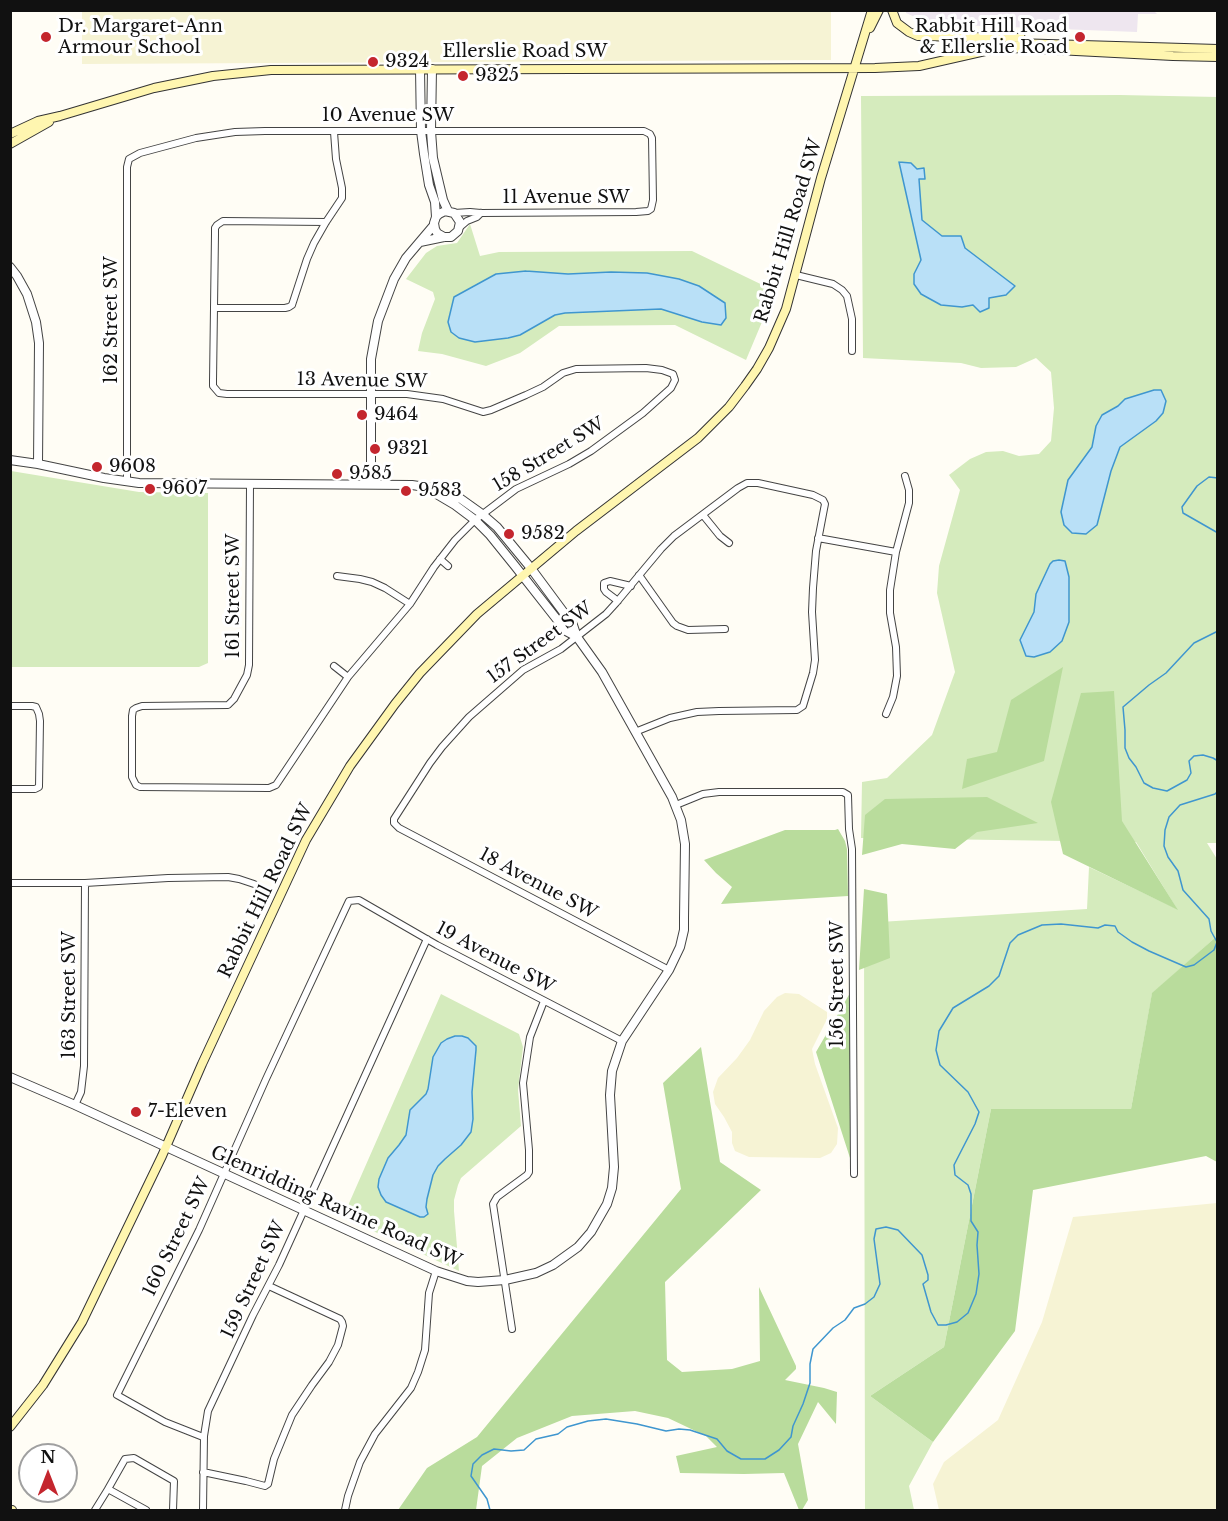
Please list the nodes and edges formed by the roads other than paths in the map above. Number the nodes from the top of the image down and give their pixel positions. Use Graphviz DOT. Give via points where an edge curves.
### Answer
graph roads {
  1 [pos="872,10"];
  2 [pos="879,10"];
  3 [pos="892,10"];
  4 [pos="861,44"];
  5 [pos="1076,44"];
  6 [pos="994,49"];
  7 [pos="1218,49"];
  8 [pos="1218,57"];
  9 [pos="855,67"];
  10 [pos="420,69"];
  11 [pos="432,69"];
  12 [pos="60,117"];
  13 [pos="421,131"];
  14 [pos="431,131"];
  15 [pos="334,132"];
  16 [pos="10,134"];
  17 [pos="10,144"];
  18 [pos="129,159"];
  19 [pos="651,208"];
  20 [pos="452,212"];
  21 [pos="481,213"];
  22 [pos="435,221"];
  23 [pos="326,222"];
  24 [pos="460,227"];
  25 [pos="444,237"];
  26 [pos="418,243"];
  27 [pos="10,267"];
  28 [pos="796,274"];
  29 [pos="214,308"];
  30 [pos="852,351"];
  31 [pos="675,380"];
  32 [pos="370,394"];
  33 [pos="10,460"];
  34 [pos="38,464"];
  35 [pos="905,476"];
  36 [pos="127,482"];
  37 [pos="250,484"];
  38 [pos="370,484"];
  39 [pos="412,485"];
  40 [pos="482,514"];
  41 [pos="703,515"];
  42 [pos="475,520"];
  43 [pos="818,538"];
  44 [pos="729,543"];
  45 [pos="896,552"];
  46 [pos="440,559"];
  47 [pos="448,566"];
  48 [pos="530,567"];
  49 [pos="522,574"];
  50 [pos="639,575"];
  51 [pos="337,576"];
  52 [pos="631,586"];
  53 [pos="618,601"];
  54 [pos="410,604"];
  55 [pos="725,629"];
  56 [pos="577,637"];
  57 [pos="334,666"];
  58 [pos="348,677"];
  59 [pos="10,706"];
  60 [pos="886,714"];
  61 [pos="635,732"];
  62 [pos="136,785"];
  63 [pos="10,789"];
  64 [pos="676,805"];
  65 [pos="394,823"];
  66 [pos="10,883"];
  67 [pos="85,883"];
  68 [pos="254,884"];
  69 [pos="354,899"];
  70 [pos="427,939"];
  71 [pos="669,970"];
  72 [pos="544,1001"];
  73 [pos="622,1041"];
  74 [pos="10,1077"];
  75 [pos="75,1105"];
  76 [pos="165,1146"];
  77 [pos="224,1174"];
  78 [pos="854,1174"];
  79 [pos="303,1210"];
  80 [pos="436,1271"];
  81 [pos="505,1280"];
  82 [pos="268,1286"];
  83 [pos="512,1329"];
  84 [pos="10,1427"];
  85 [pos="203,1437"];
  86 [pos="203,1472"];
  87 [pos="108,1489"];
  88 [pos="95,1510"];
  89 [pos="146,1510"];
  90 [pos="173,1510"];
  91 [pos="203,1510"];
  92 [pos="345,1510"];
  1 -- 4 [label="main road, Rabbit Hill Road SW"];
  2 -- 4 [label="main road, Rabbit Hill Road SW"];
  3 -- 5 [label="main road" via="897,23 918,36 1038,38"];
  4 -- 9 [label="main road, Rabbit Hill Road SW"];
  5 -- 6 [label="main road, Ellerslie Road SW" via="1016,43"];
  5 -- 7 [label="main road, Ellerslie Road SW"];
  6 -- 8 [label="main road, Ellerslie Road SW"];
  6 -- 9 [label="main road, Ellerslie Road SW" via="919,66"];
  9 -- 11 [label="main road, Ellerslie Road SW"];
  9 -- 28 [label="main road, Rabbit Hill Road SW"];
  10 -- 11 [label="main road, Ellerslie Road SW"];
  10 -- 12 [label="main road, Ellerslie Road SW" via="271,70 213,75 154,88"];
  10 -- 13 [label="street"];
  11 -- 14 [label="street"];
  12 -- 16 [label="main road, Ellerslie Road SW"];
  12 -- 17 [label="main road, Ellerslie Road SW"];
  13 -- 14 [label="street, 10 Avenue SW"];
  13 -- 15 [label="street, 10 Avenue SW"];
  13 -- 22 [label="street"];
  14 -- 19 [label="street, 10 Avenue SW" via="644,131 650,134 653,144"];
  14 -- 20 [label="street" via="443,200"];
  15 -- 18 [label="street, 10 Avenue SW" via="225,134 167,145"];
  15 -- 23 [label="street" via="342,198"];
  18 -- 36 [label="street, 162 Street SW"];
  19 -- 21 [label="street, 11 Avenue SW" via="644,212"];
  20 -- 21 [label="street, 11 Avenue SW"];
  20 -- 22 [label="street" via="442,212"];
  20 -- 24 [label="street"];
  21 -- 24 [label="street, 11 Avenue SW"];
  22 -- 25 [label="street" via="437,233"];
  22 -- 26 [label="street"];
  23 -- 29 [label="street" via="289,307"];
  23 -- 29 [label="street" via="224,221 217,225"];
  24 -- 25 [label="street" via="455,234"];
  25 -- 26 [label="street"];
  26 -- 32 [label="street" via="394,279 378,321"];
  27 -- 34 [label="street" via="32,304 39,343"];
  28 -- 30 [label="street" via="833,284 847,296"];
  28 -- 48 [label="main road, Rabbit Hill Road SW" via="769,348 729,407 698,438"];
  29 -- 32 [label="street, 13 Avenue SW" via="213,386 219,393"];
  31 -- 32 [label="street, 13 Avenue SW" via="673,374 646,368 576,369 487,411 430,397"];
  31 -- 40 [label="street, 158 Street SW" via="644,413 591,452 516,489"];
  32 -- 38 [label="street"];
  33 -- 34 [label="street"];
  34 -- 36 [label="street"];
  35 -- 45 [label="street" via="909,503"];
  36 -- 37 [label="street"];
  37 -- 38 [label="street"];
  37 -- 62 [label="street, 161 Street SW" via="249,665 243,684 231,703 224,706 148,706 133,710 132,777"];
  38 -- 39 [label="street"];
  39 -- 40 [label="street" via="451,494"];
  39 -- 42 [label="street" via="438,494"];
  40 -- 42 [label="street, 158 Street SW"];
  40 -- 48 [label="street"];
  41 -- 43 [label="street, 157 Street SW" via="738,488 758,483 823,500"];
  41 -- 44 [label="street"];
  41 -- 50 [label="street, 157 Street SW" via="674,536"];
  42 -- 46 [label="street, 158 Street SW"];
  42 -- 49 [label="street"];
  43 -- 45 [label="street"];
  43 -- 61 [label="street" via="812,612 815,660 803,706 797,710 696,712"];
  45 -- 60 [label="street" via="889,603 897,676"];
  46 -- 47 [label="street"];
  46 -- 54 [label="street, 158 Street SW"];
  48 -- 49 [label="main road, Rabbit Hill Road SW"];
  48 -- 56 [label="street" via="573,625"];
  49 -- 56 [label="street" via="566,632"];
  49 -- 76 [label="main road, Rabbit Hill Road SW" via="420,673 350,766 306,840"];
  50 -- 52 [label="street, 157 Street SW"];
  50 -- 55 [label="street" via="677,626 688,630"];
  51 -- 54 [label="street" via="372,582"];
  52 -- 53 [label="street, 157 Street SW"];
  52 -- 53 [label="street, 157 Street SW" via="604,583 606,592"];
  53 -- 56 [label="street, 157 Street SW"];
  54 -- 58 [label="street, 158 Street SW"];
  56 -- 61 [label="street, Glenridding Ravine Road SW" via="602,672"];
  56 -- 65 [label="street, 157 Street SW" via="523,670 469,717 419,778"];
  57 -- 58 [label="street"];
  58 -- 62 [label="street, 158 Street SW" via="276,785"];
  59 -- 63 [label="street" via="36,707 40,722 39,787"];
  61 -- 64 [label="street, Glenridding Ravine Road SW"];
  64 -- 71 [label="street, Glenridding Ravine Road SW" via="684,835 684,930"];
  64 -- 78 [label="street, 156 Street SW" via="719,792 848,795 852,849"];
  65 -- 71 [label="street, 18 Avenue SW"];
  66 -- 67 [label="street"];
  67 -- 68 [label="street" via="228,877"];
  67 -- 75 [label="street, 163 Street SW" via="84,1066"];
  69 -- 70 [label="street, 19 Avenue SW"];
  69 -- 77 [label="street, 160 Street SW" via="347,904"];
  70 -- 72 [label="street, 19 Avenue SW"];
  70 -- 79 [label="street, 159 Street SW"];
  71 -- 73 [label="street, Glenridding Ravine Road SW"];
  72 -- 73 [label="street, 19 Avenue SW"];
  72 -- 81 [label="street" via="530,1037 523,1083 529,1172 493,1204"];
  73 -- 81 [label="street, Glenridding Ravine Road SW" via="610,1082 614,1167 607,1204 591,1232 567,1256 536,1273"];
  74 -- 75 [label="street, Glenridding Ravine Road SW"];
  75 -- 76 [label="street, Glenridding Ravine Road SW"];
  76 -- 77 [label="street, Glenridding Ravine Road SW"];
  76 -- 84 [label="main road, Rabbit Hill Road SW" via="82,1322 43,1385"];
  77 -- 79 [label="street, Glenridding Ravine Road SW"];
  77 -- 85 [label="street, 160 Street SW" via="117,1395 165,1422"];
  79 -- 80 [label="street, Glenridding Ravine Road SW"];
  79 -- 82 [label="street, 159 Street SW"];
  80 -- 81 [label="street, Glenridding Ravine Road SW" via="467,1281"];
  80 -- 92 [label="street" via="429,1293 418,1372 360,1462"];
  81 -- 83 [label="street"];
  82 -- 85 [label="street, 159 Street SW" via="208,1411"];
  82 -- 86 [label="street" via="335,1316 342,1322 338,1345 292,1415 268,1484"];
  85 -- 86 [label="street, 159 Street SW"];
  86 -- 91 [label="street, 159 Street SW"];
  87 -- 88 [label="street"];
  87 -- 89 [label="street"];
  87 -- 90 [label="street" via="125,1459 134,1458 174,1481"];
}
